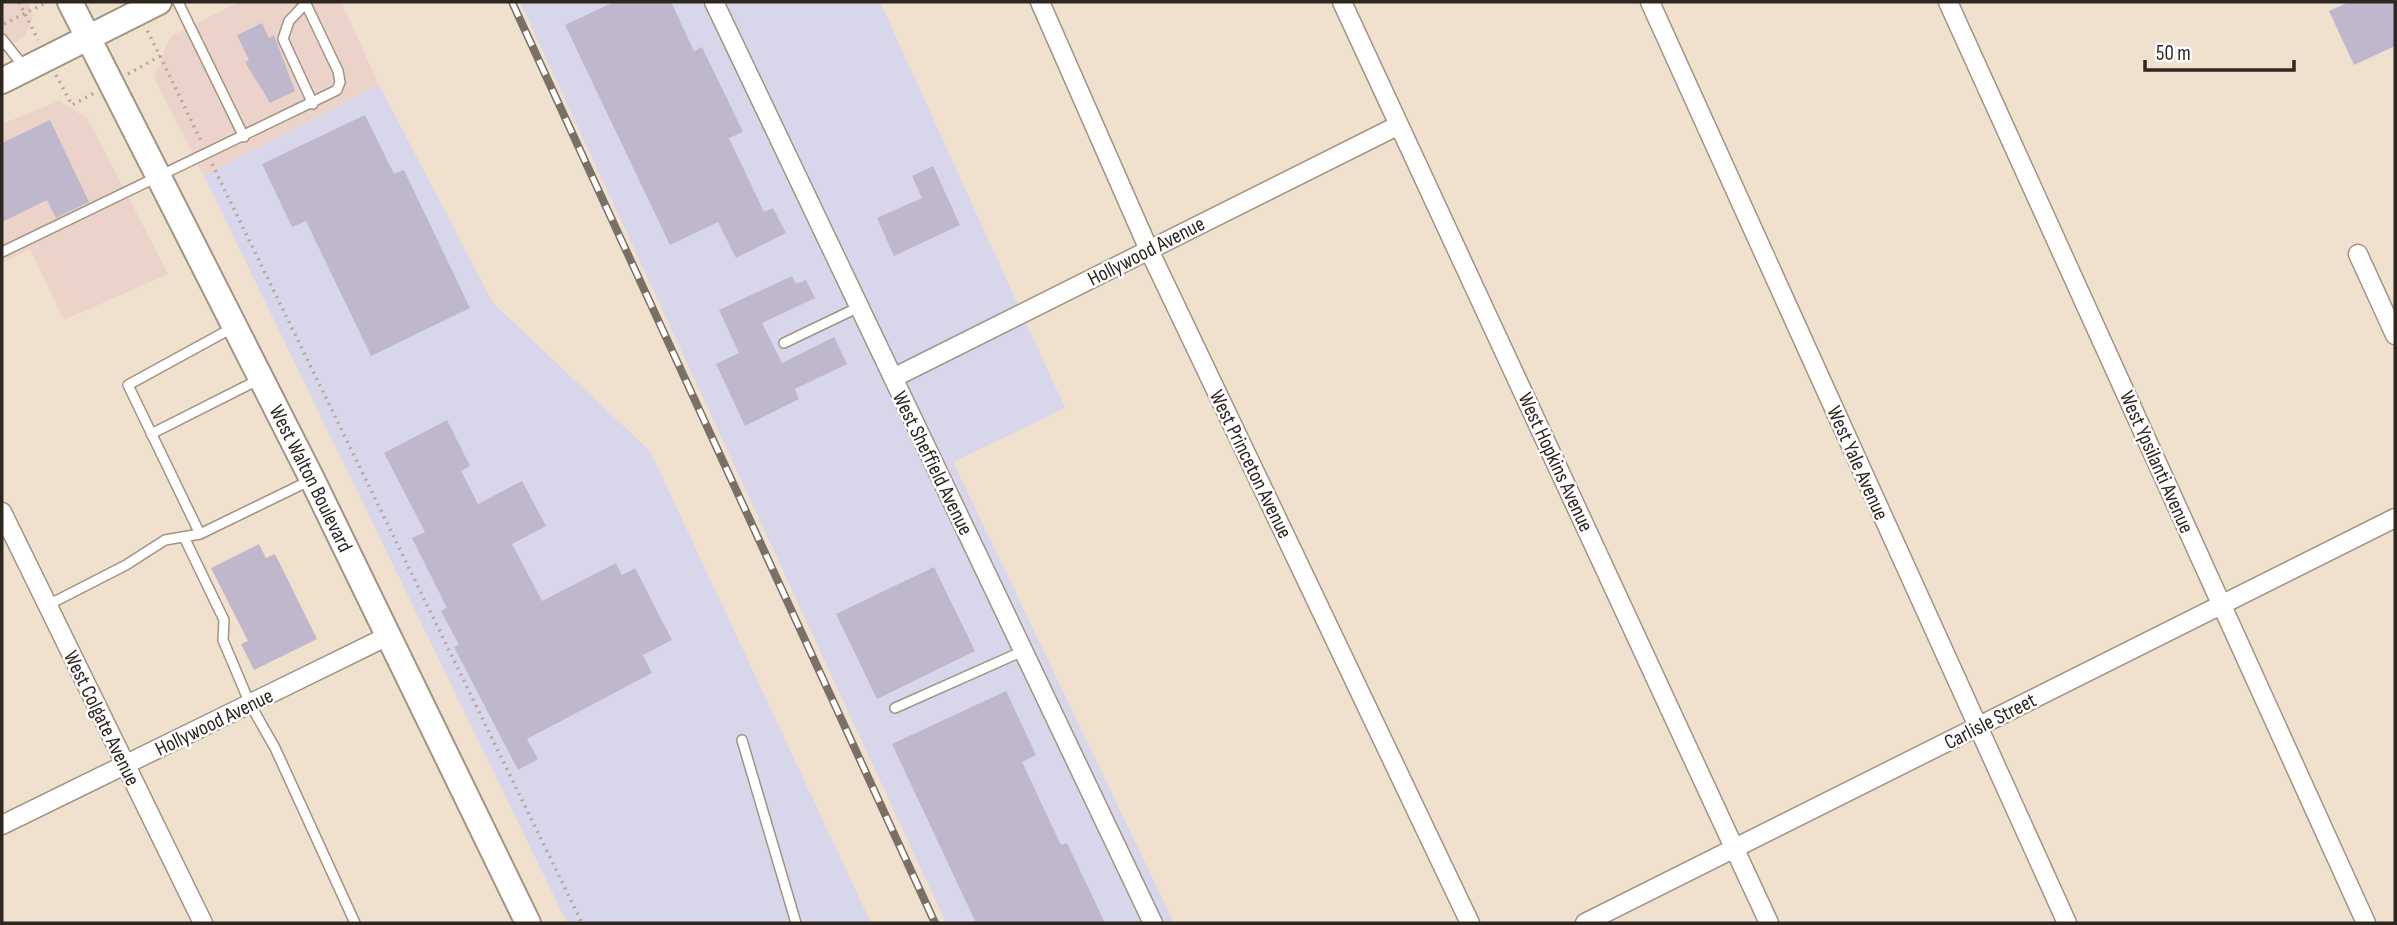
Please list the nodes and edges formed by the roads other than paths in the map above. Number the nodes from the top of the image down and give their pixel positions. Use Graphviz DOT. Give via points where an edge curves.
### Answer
graph roads {
  1 [pos="70,2"];
  2 [pos="159,2"];
  3 [pos="178,2"];
  4 [pos="305,2"];
  5 [pos="714,2"];
  6 [pos="1040,2"];
  7 [pos="1342,2"];
  8 [pos="1650,2"];
  9 [pos="1948,2"];
  10 [pos="89,37"];
  11 [pos="2,39"];
  12 [pos="26,69"];
  13 [pos="2,81"];
  14 [pos="313,104"];
  15 [pos="1399,125"];
  16 [pos="244,137"];
  17 [pos="161,177"];
  18 [pos="1149,250"];
  19 [pos="2,252"];
  20 [pos="2358,254"];
  21 [pos="859,307"];
  22 [pos="236,327"];
  23 [pos="2395,335"];
  24 [pos="784,343"];
  25 [pos="261,378"];
  26 [pos="893,378"];
  27 [pos="151,433"];
  28 [pos="312,480"];
  29 [pos="2,512"];
  30 [pos="2395,518"];
  31 [pos="200,534"];
  32 [pos="184,537"];
  33 [pos="48,605"];
  34 [pos="2222,605"];
  35 [pos="388,636"];
  36 [pos="1023,650"];
  37 [pos="250,704"];
  38 [pos="895,708"];
  39 [pos="1978,726"];
  40 [pos="742,740"];
  41 [pos="125,765"];
  42 [pos="2,825"];
  43 [pos="1735,848"];
  44 [pos="203,923"];
  45 [pos="355,923"];
  46 [pos="528,923"];
  47 [pos="796,923"];
  48 [pos="1153,923"];
  49 [pos="1470,923"];
  50 [pos="1585,923"];
  51 [pos="1769,923"];
  52 [pos="2067,923"];
  53 [pos="2367,923"];
  1 -- 10 [label="main road, West Walton Boulevard"];
  2 -- 10 [label="main road"];
  3 -- 16 [label="lane"];
  4 -- 14 [label="lane" via="289,21 283,39"];
  4 -- 14 [label="lane" via="340,82 337,90"];
  5 -- 21 [label="street, West Sheffield Avenue"];
  6 -- 18 [label="street, West Princeton Avenue"];
  7 -- 15 [label="street, West Hopkins Avenue"];
  8 -- 39 [label="street, West Yale Avenue"];
  9 -- 34 [label="street, West Ypsilanti Avenue"];
  10 -- 12 [label="main road"];
  10 -- 17 [label="main road, West Walton Boulevard"];
  11 -- 12 [label="lane"];
  12 -- 13 [label="main road"];
  14 -- 16 [label="lane"];
  15 -- 18 [label="street, Hollywood Avenue"];
  15 -- 43 [label="street, West Hopkins Avenue"];
  16 -- 17 [label="lane"];
  17 -- 19 [label="lane"];
  17 -- 22 [label="main road, West Walton Boulevard"];
  18 -- 26 [label="street, Hollywood Avenue"];
  18 -- 49 [label="street, West Princeton Avenue"];
  20 -- 23 [label="street"];
  21 -- 24 [label="lane"];
  21 -- 26 [label="street, West Sheffield Avenue"];
  22 -- 25 [label="main road, West Walton Boulevard"];
  22 -- 27 [label="lane" via="128,385"];
  25 -- 27 [label="lane"];
  25 -- 28 [label="main road, West Walton Boulevard"];
  26 -- 36 [label="street, West Sheffield Avenue"];
  27 -- 31 [label="lane"];
  28 -- 31 [label="lane"];
  28 -- 35 [label="main road, West Walton Boulevard"];
  29 -- 33 [label="street, West Colgate Avenue"];
  30 -- 34 [label="street, Carlisle Street"];
  31 -- 32 [label="lane"];
  32 -- 33 [label="lane" via="165,540"];
  32 -- 37 [label="lane" via="223,620 223,640"];
  33 -- 41 [label="street, West Colgate Avenue"];
  34 -- 39 [label="street, Carlisle Street"];
  34 -- 53 [label="street, West Ypsilanti Avenue"];
  35 -- 37 [label="street, Hollywood Avenue"];
  35 -- 46 [label="main road, West Walton Boulevard"];
  36 -- 38 [label="lane"];
  36 -- 48 [label="street, West Sheffield Avenue"];
  37 -- 41 [label="street, Hollywood Avenue"];
  37 -- 45 [label="lane" via="275,748"];
  39 -- 43 [label="street, Carlisle Street"];
  39 -- 52 [label="street, West Yale Avenue"];
  40 -- 47 [label="lane"];
  41 -- 42 [label="street, Hollywood Avenue"];
  41 -- 44 [label="street, West Colgate Avenue"];
  43 -- 50 [label="street, Carlisle Street"];
  43 -- 51 [label="street, West Hopkins Avenue"];
}
